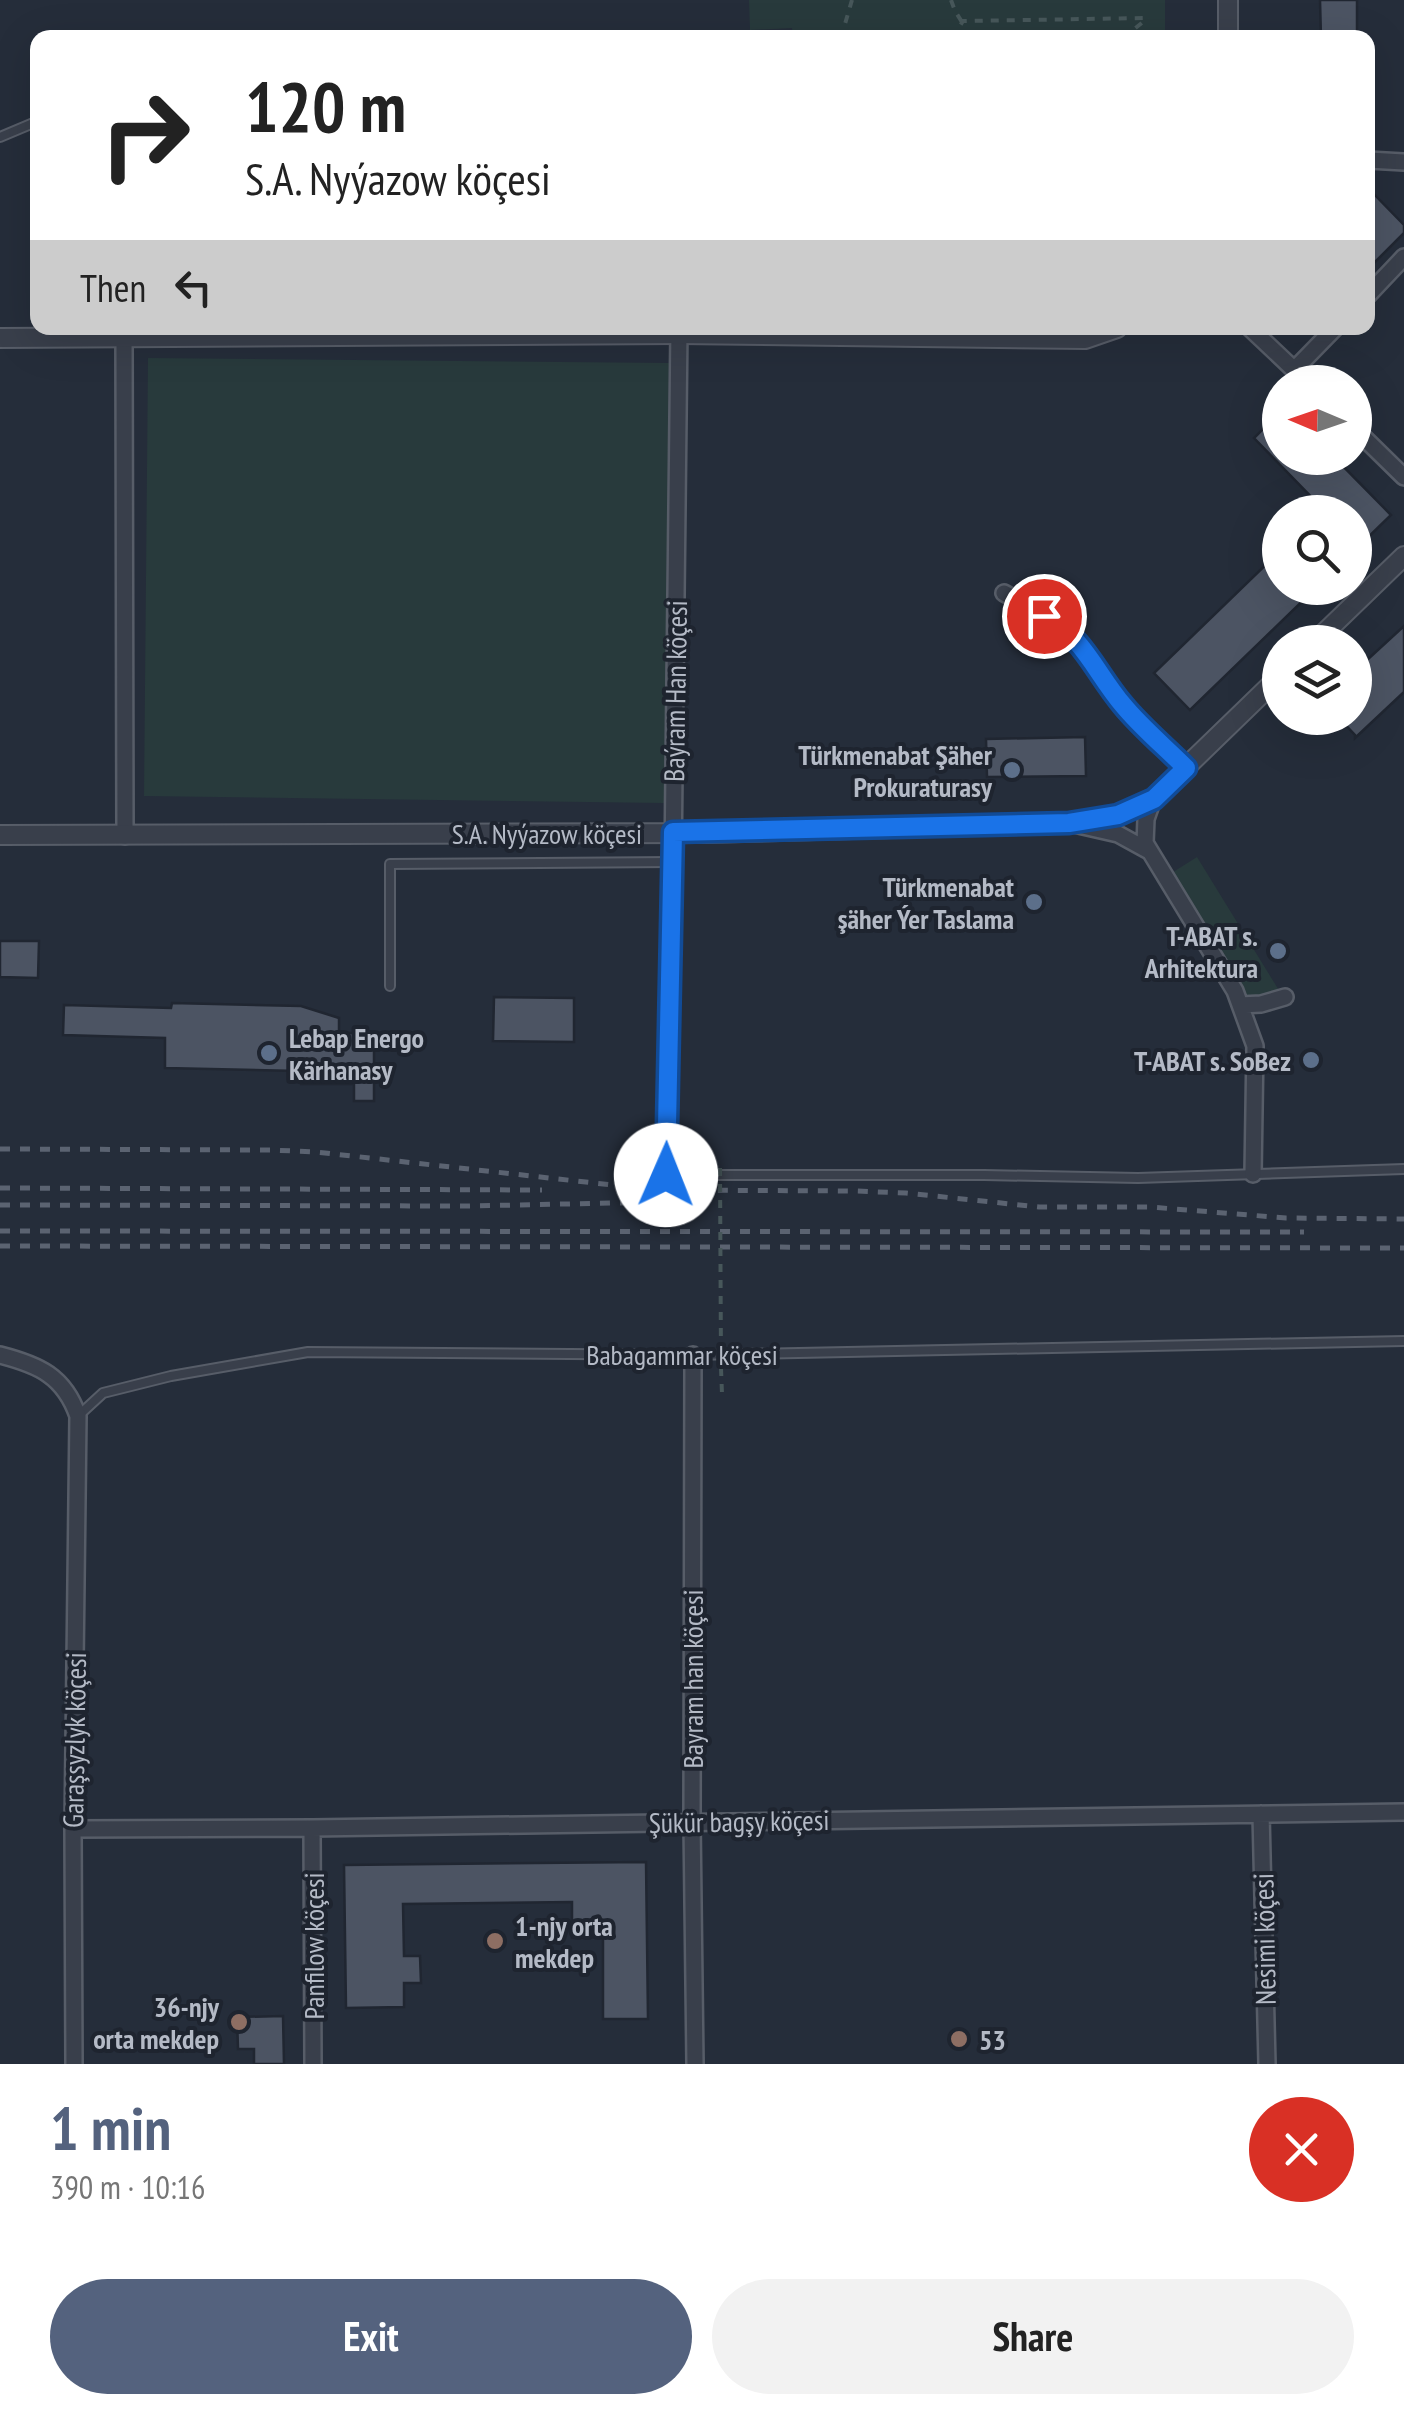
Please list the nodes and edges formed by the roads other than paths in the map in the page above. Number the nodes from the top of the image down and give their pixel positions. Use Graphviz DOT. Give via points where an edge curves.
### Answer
graph roads {
  1 [pos="1228,0"];
  2 [pos="1228,30"];
  3 [pos="30,124"];
  4 [pos="0,137"];
  5 [pos="1375,160"];
  6 [pos="1404,162"];
  7 [pos="1404,257"];
  8 [pos="1375,287"];
  9 [pos="235,335"];
  10 [pos="679,335"];
  11 [pos="911,335"];
  12 [pos="1095,335"];
  13 [pos="1257,335"];
  14 [pos="1328,335"];
  15 [pos="124,336"];
  16 [pos="0,338"];
  17 [pos="1289,365"];
  18 [pos="1299,365"];
  19 [pos="1372,445"];
  20 [pos="1404,476"];
  21 [pos="1404,556"];
  22 [pos="1004,593"];
  23 [pos="1333,625"];
  24 [pos="1262,694"];
  25 [pos="1186,768"];
  26 [pos="1154,799"];
  27 [pos="1069,823"];
  28 [pos="673,832"];
  29 [pos="0,835"];
  30 [pos="125,836"];
  31 [pos="1149,852"];
  32 [pos="672,862"];
  33 [pos="390,986"];
  34 [pos="1286,997"];
  35 [pos="1240,1005"];
  36 [pos="1404,1169"];
  37 [pos="1253,1174"];
  38 [pos="666,1175"];
  39 [pos="1404,1341"];
  40 [pos="0,1355"];
  41 [pos="693,1355"];
  42 [pos="78,1416"];
  43 [pos="1404,1812"];
  44 [pos="1261,1814"];
  45 [pos="692,1822"];
  46 [pos="312,1828"];
  47 [pos="73,1829"];
  48 [pos="74,2064"];
  49 [pos="314,2064"];
  50 [pos="695,2064"];
  51 [pos="1267,2064"];
  1 -- 2 [label="street"];
  3 -- 4 [label="lane"];
  5 -- 6 [label="street"];
  7 -- 8 [label="street"];
  9 -- 15 [label="street"];
  10 -- 28 [label="street, Baýram Han köçesi"];
  11 -- 12 [label="street"];
  13 -- 17 [label="street"];
  14 -- 18 [label="street"];
  15 -- 16 [label="street"];
  15 -- 30 [label="street"];
  19 -- 20 [label="street"];
  21 -- 23 [label="street"];
  22 -- 25 [label="street" via="1062,626 1124,707"];
  24 -- 25 [label="street, S.A. Nyýazow köçesi"];
  25 -- 26 [label="street, S.A. Nyýazow köçesi"];
  26 -- 27 [label="street, S.A. Nyýazow köçesi" via="1118,815"];
  26 -- 31 [label="street" via="1145,828"];
  27 -- 28 [label="street, S.A. Nyýazow köçesi"];
  27 -- 31 [label="street" via="1118,834"];
  28 -- 30 [label="street, S.A. Nyýazow köçesi"];
  28 -- 32 [label="street, Baýram Han köçesi"];
  29 -- 30 [label="street, S.A. Nyýazow köçesi"];
  31 -- 35 [label="street"];
  32 -- 33 [label="lane" via="390,864"];
  32 -- 38 [label="street, Baýram Han köçesi"];
  34 -- 35 [label="street"];
  35 -- 37 [label="street" via="1256,1046"];
  36 -- 37 [label="lane"];
  37 -- 38 [label="lane"];
  39 -- 41 [label="lane, Babagammar köçesi"];
  40 -- 42 [label="street" via="52,1376 71,1396"];
  41 -- 42 [label="lane, Babagammar köçesi" via="308,1352 103,1394"];
  41 -- 45 [label="street, Bayram han köçesi"];
  42 -- 47 [label="street, Garaşsyzlyk köçesi"];
  43 -- 44 [label="street, Şükür bagşy köçesi"];
  44 -- 45 [label="street, Şükür bagşy köçesi"];
  44 -- 51 [label="street, Nesimi köçesi"];
  45 -- 46 [label="street, Şükür bagşy köçesi"];
  45 -- 50 [label="street, Bayram han köçesi"];
  46 -- 47 [label="street, Şükür bagşy köçesi"];
  46 -- 49 [label="street, Panfilow köçesi"];
  47 -- 48 [label="street, Garaşsyzlyk köçesi"];
}
